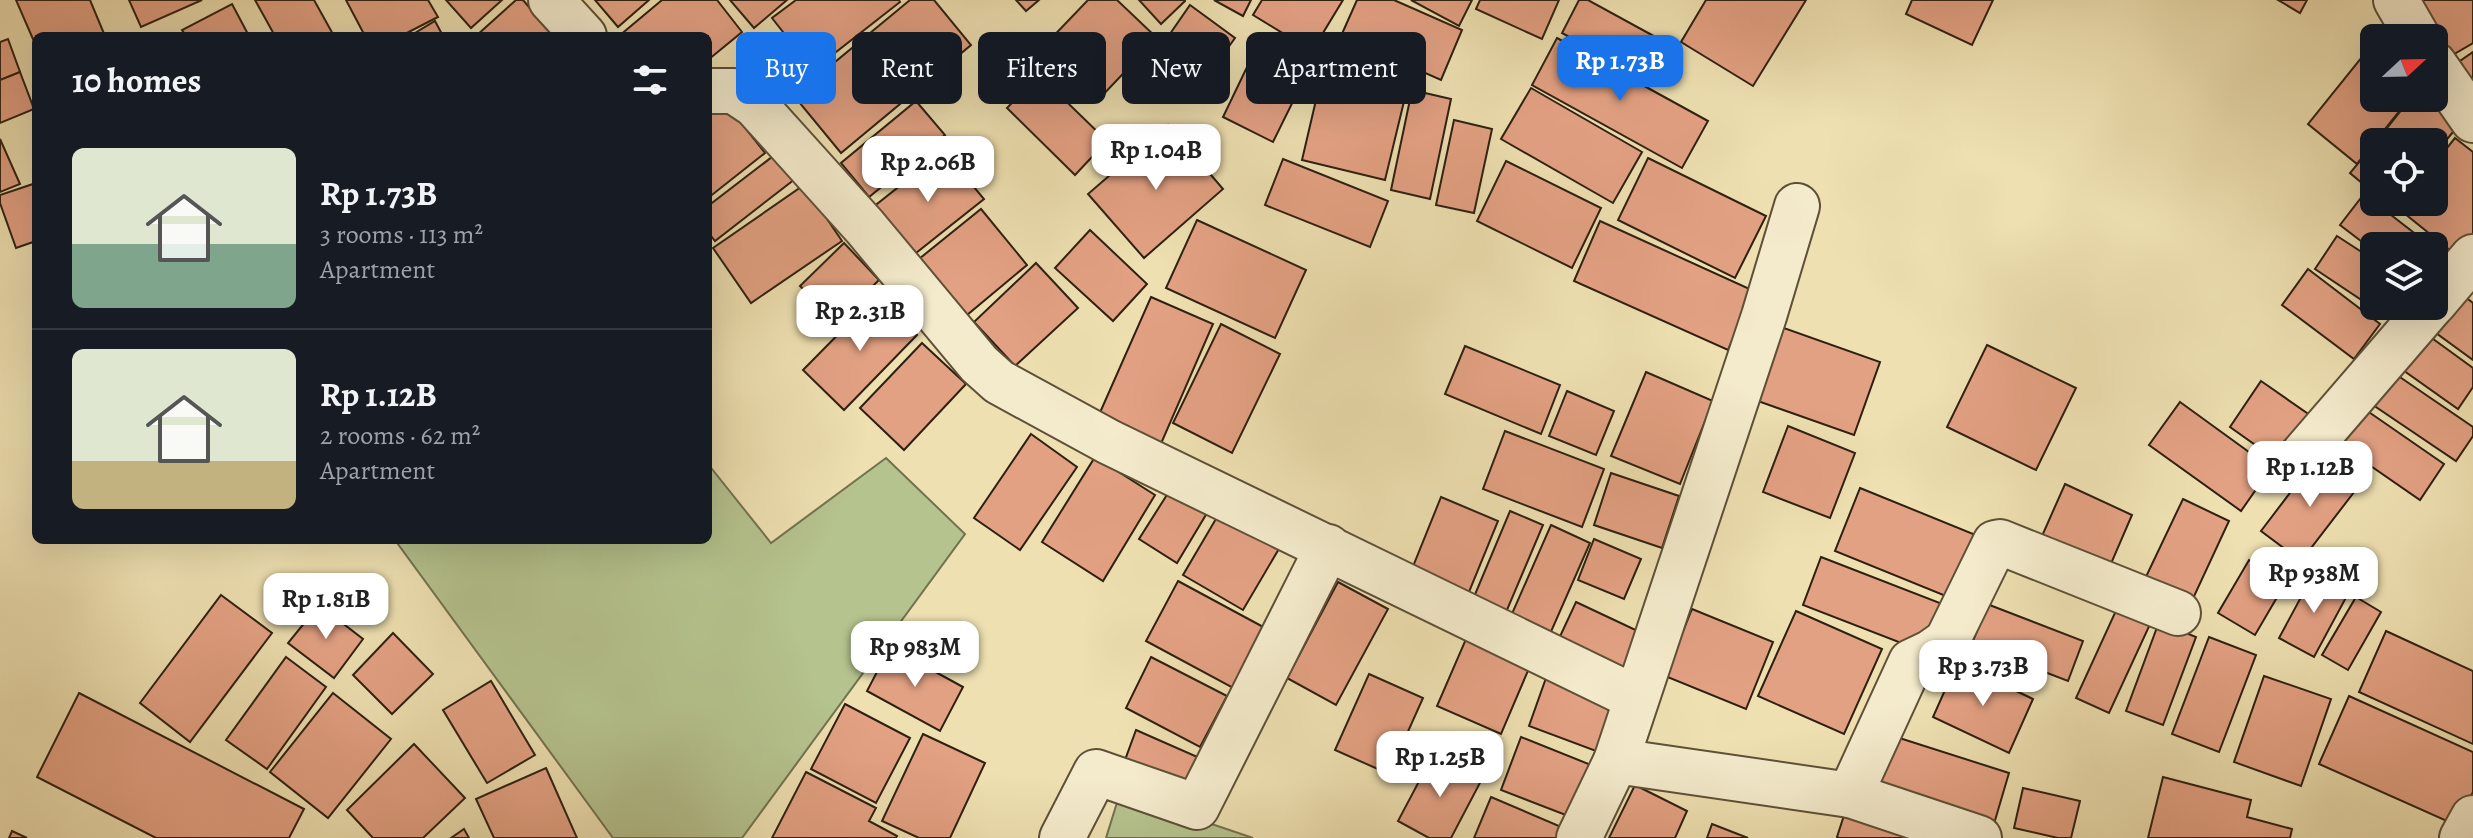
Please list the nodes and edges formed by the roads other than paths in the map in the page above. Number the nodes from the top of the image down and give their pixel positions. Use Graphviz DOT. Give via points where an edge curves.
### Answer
graph roads {
  1 [pos="551,0"];
  2 [pos="2396,0"];
  3 [pos="2410,24"];
  4 [pos="580,32"];
  5 [pos="2448,84"];
  6 [pos="712,91"];
  7 [pos="2473,120"];
  8 [pos="1797,206"];
  9 [pos="2473,257"];
  10 [pos="2448,286"];
  11 [pos="2419,320"];
  12 [pos="2300,458"];
  13 [pos="1328,547"];
  14 [pos="2178,613"];
  15 [pos="1636,698"];
  16 [pos="1616,761"];
  17 [pos="1850,795"];
  18 [pos="2473,818"];
  19 [pos="1062,838"];
  20 [pos="1579,838"];
  21 [pos="1979,838"];
  22 [pos="2462,838"];
  1 -- 4 [label="street"];
  2 -- 3 [label="street"];
  5 -- 7 [label="street"];
  6 -- 13 [label="street" via="734,91 755,105 999,382 1109,442"];
  8 -- 15 [label="street"];
  9 -- 10 [label="street"];
  11 -- 12 [label="street"];
  13 -- 15 [label="street"];
  13 -- 19 [label="street" via="1197,807 1096,772"];
  14 -- 17 [label="street" via="1995,543 1947,641 1911,662"];
  15 -- 16 [label="street"];
  16 -- 17 [label="street"];
  16 -- 20 [label="street"];
  17 -- 21 [label="street"];
  18 -- 22 [label="street"];
}
